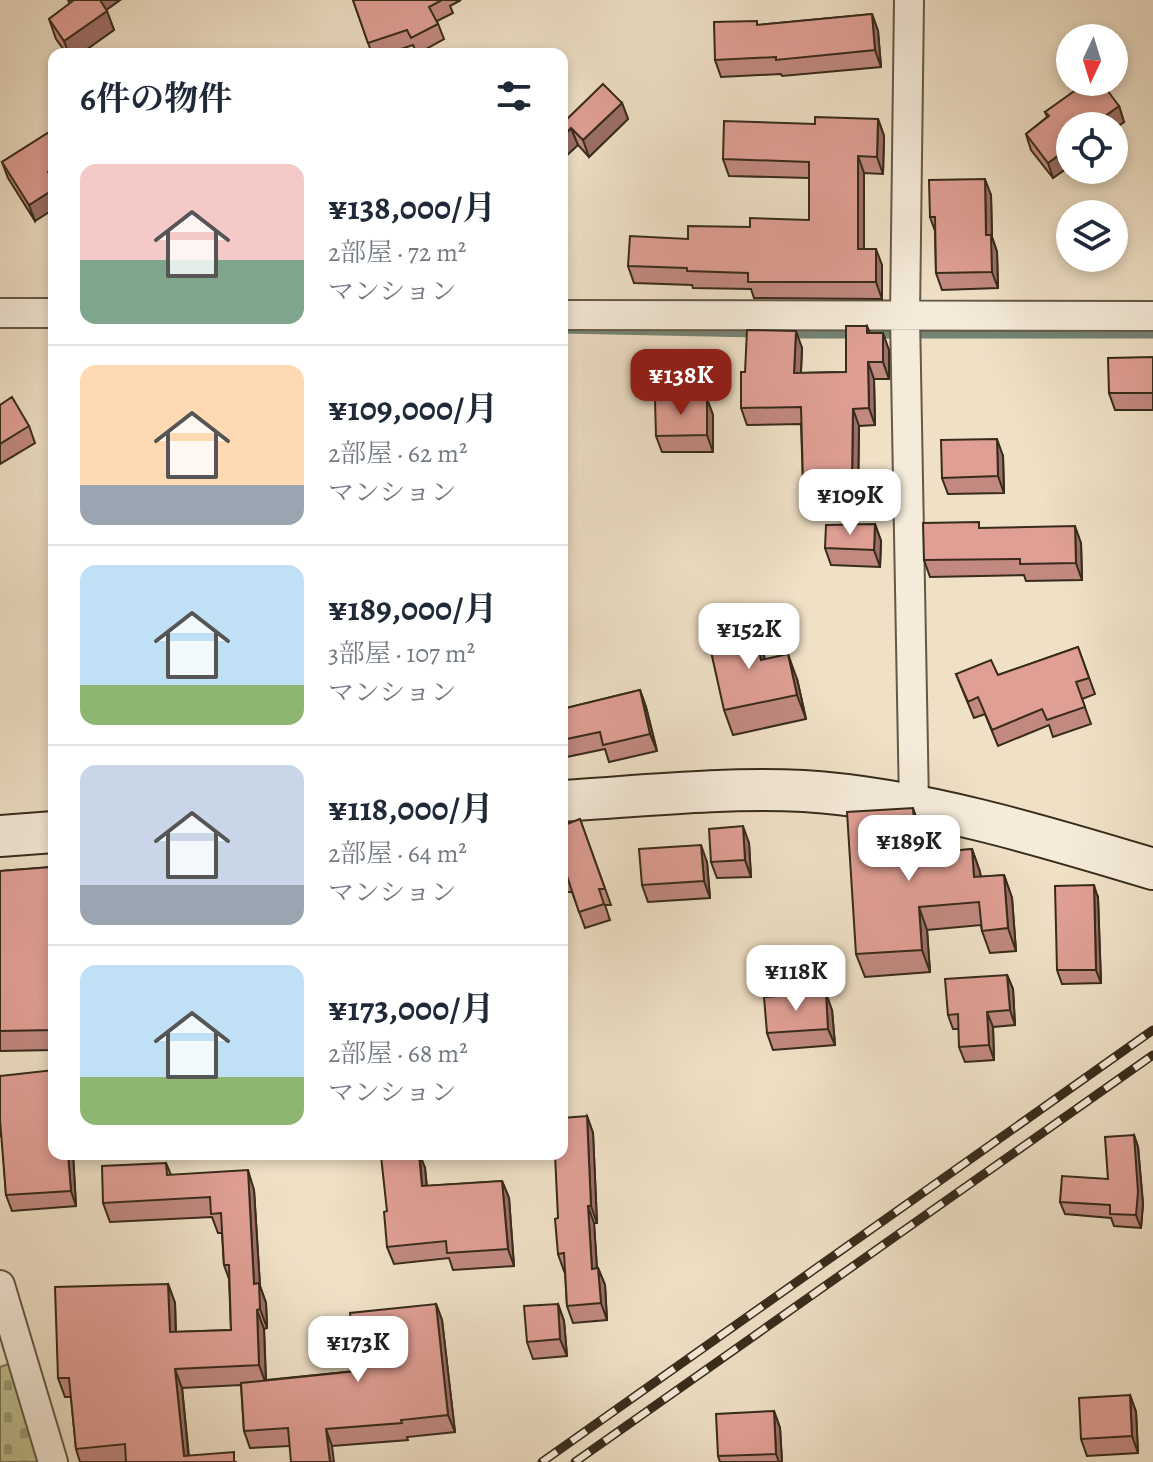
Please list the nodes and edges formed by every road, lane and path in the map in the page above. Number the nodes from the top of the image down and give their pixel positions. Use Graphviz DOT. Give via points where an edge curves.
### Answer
graph roads {
  1 [pos="909,0"];
  2 [pos="0,313"];
  3 [pos="48,313"];
  4 [pos="568,315"];
  5 [pos="905,316"];
  6 [pos="1153,316"];
  7 [pos="568,801"];
  8 [pos="914,805"];
  9 [pos="48,832"];
  10 [pos="0,836"];
  11 [pos="1153,869"];
  12 [pos="0,1285"];
  13 [pos="53,1462"];
  1 -- 5 [label="street"];
  2 -- 3 [label="street"];
  4 -- 5 [label="street"];
  5 -- 6 [label="street"];
  5 -- 8 [label="street"];
  7 -- 8 [label="street" via="735,790 806,791"];
  8 -- 11 [label="street"];
  9 -- 10 [label="street"];
  12 -- 13 [label="street"];
}
